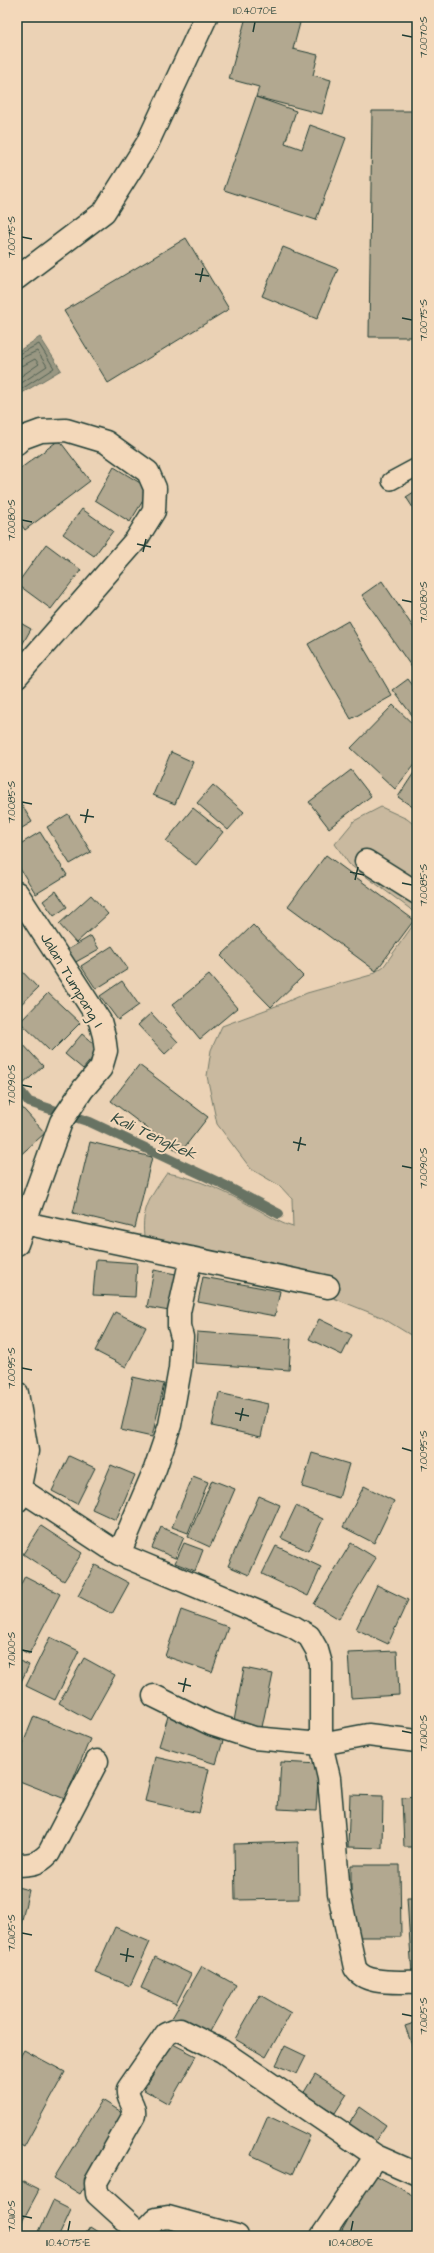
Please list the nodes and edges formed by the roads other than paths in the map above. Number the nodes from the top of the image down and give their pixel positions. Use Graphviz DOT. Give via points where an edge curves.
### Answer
graph roads {
  1 [pos="206,17"];
  2 [pos="17,278"];
  3 [pos="17,443"];
  4 [pos="417,467"];
  5 [pos="391,482"];
  6 [pos="17,676"];
  7 [pos="366,861"];
  8 [pos="17,893"];
  9 [pos="417,893"];
  10 [pos="24,1223"];
  11 [pos="17,1244"];
  12 [pos="191,1258"];
  13 [pos="328,1287"];
  14 [pos="17,1393"];
  15 [pos="19,1495"];
  16 [pos="118,1554"];
  17 [pos="154,1696"];
  18 [pos="417,1741"];
  19 [pos="321,1744"];
  20 [pos="97,1761"];
  21 [pos="17,1865"];
  22 [pos="417,1982"];
  23 [pos="376,2156"];
  24 [pos="417,2174"];
  25 [pos="141,2235"];
  26 [pos="236,2236"];
  27 [pos="322,2236"];
  1 -- 2 [label="street" via="147,144 104,212"];
  3 -- 6 [label="street" via="22,438 41,431 60,430 106,442 148,472 155,488 154,511 136,540"];
  4 -- 5 [label="lane"];
  7 -- 9 [label="street"];
  8 -- 10 [label="street, Jalan Tumpang I" via="100,1021 104,1036 101,1068 61,1122"];
  10 -- 11 [label="street, Jalan Tumpang I"];
  10 -- 12 [label="street"];
  12 -- 13 [label="street"];
  12 -- 16 [label="street" via="179,1312 182,1336 180,1370 170,1425 155,1469"];
  14 -- 15 [label="street" via="27,1451"];
  15 -- 16 [label="street"];
  16 -- 19 [label="street" via="292,1626 309,1636 321,1664"];
  17 -- 19 [label="street" via="211,1724 254,1738"];
  18 -- 19 [label="street" via="368,1734"];
  19 -- 22 [label="street" via="329,1778 339,1893 355,1968 358,1973 369,1979"];
  20 -- 21 [label="street" via="49,1853 42,1861 32,1865"];
  23 -- 24 [label="street"];
  23 -- 25 [label="street" via="222,2051 180,2030 172,2031 166,2034 128,2090 134,2115 96,2182 97,2194"];
  23 -- 27 [label="street"];
  25 -- 26 [label="street" via="156,2219 168,2217"];
}
